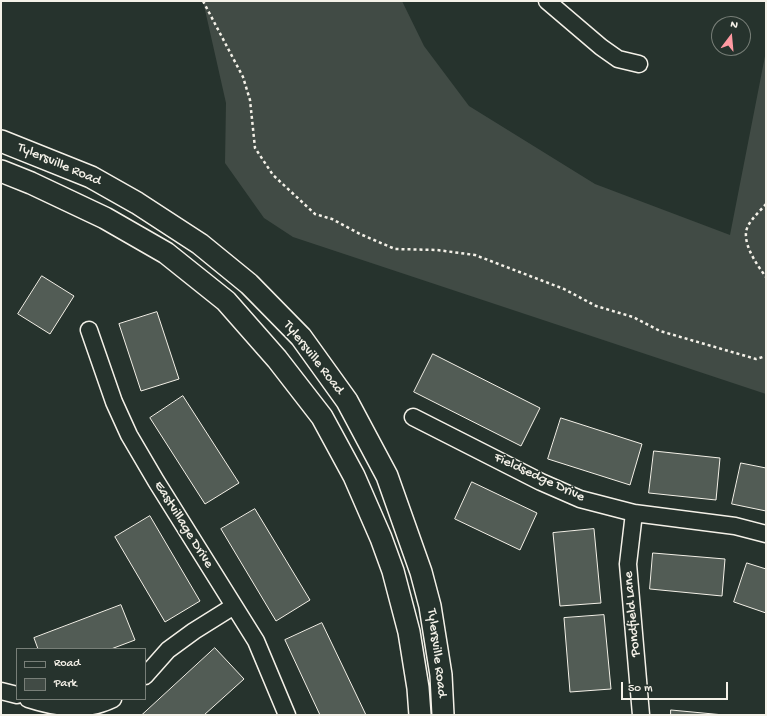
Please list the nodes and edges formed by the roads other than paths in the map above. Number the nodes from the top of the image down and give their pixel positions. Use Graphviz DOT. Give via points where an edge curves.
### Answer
graph roads {
  1 [pos="547,1"];
  2 [pos="639,64"];
  3 [pos="1,141"];
  4 [pos="1,171"];
  5 [pos="89,330"];
  6 [pos="413,417"];
  7 [pos="634,513"];
  8 [pos="766,534"];
  9 [pos="234,606"];
  10 [pos="146,675"];
  11 [pos="1,691"];
  12 [pos="16,695"];
  13 [pos="31,700"];
  14 [pos="111,700"];
  15 [pos="86,711"];
  16 [pos="287,715"];
  17 [pos="420,715"];
  18 [pos="443,715"];
  19 [pos="641,715"];
  1 -- 2 [label="street" via="601,48 618,58"];
  3 -- 18 [label="main road, Tylersville Road" via="91,176 144,207 200,244 249,284 301,337 347,401 387,476 421,572 430,606 441,675"];
  4 -- 17 [label="main road, Tylersville Road" via="105,218 166,253 226,301 277,359 322,417 354,476 395,578 409,632"];
  5 -- 9 [label="street, Eastvillage Drive" via="114,402 129,435"];
  6 -- 7 [label="street, Fieldsedge Drive" via="573,496"];
  7 -- 8 [label="street, Fieldsedge Drive" via="735,526"];
  7 -- 19 [label="street, Pondfield Lane" via="628,564"];
  9 -- 10 [label="street" via="168,650"];
  9 -- 16 [label="street, Eastvillage Drive" via="256,641"];
  11 -- 12 [label="street"];
  13 -- 15 [label="street"];
  14 -- 15 [label="street"];
}
